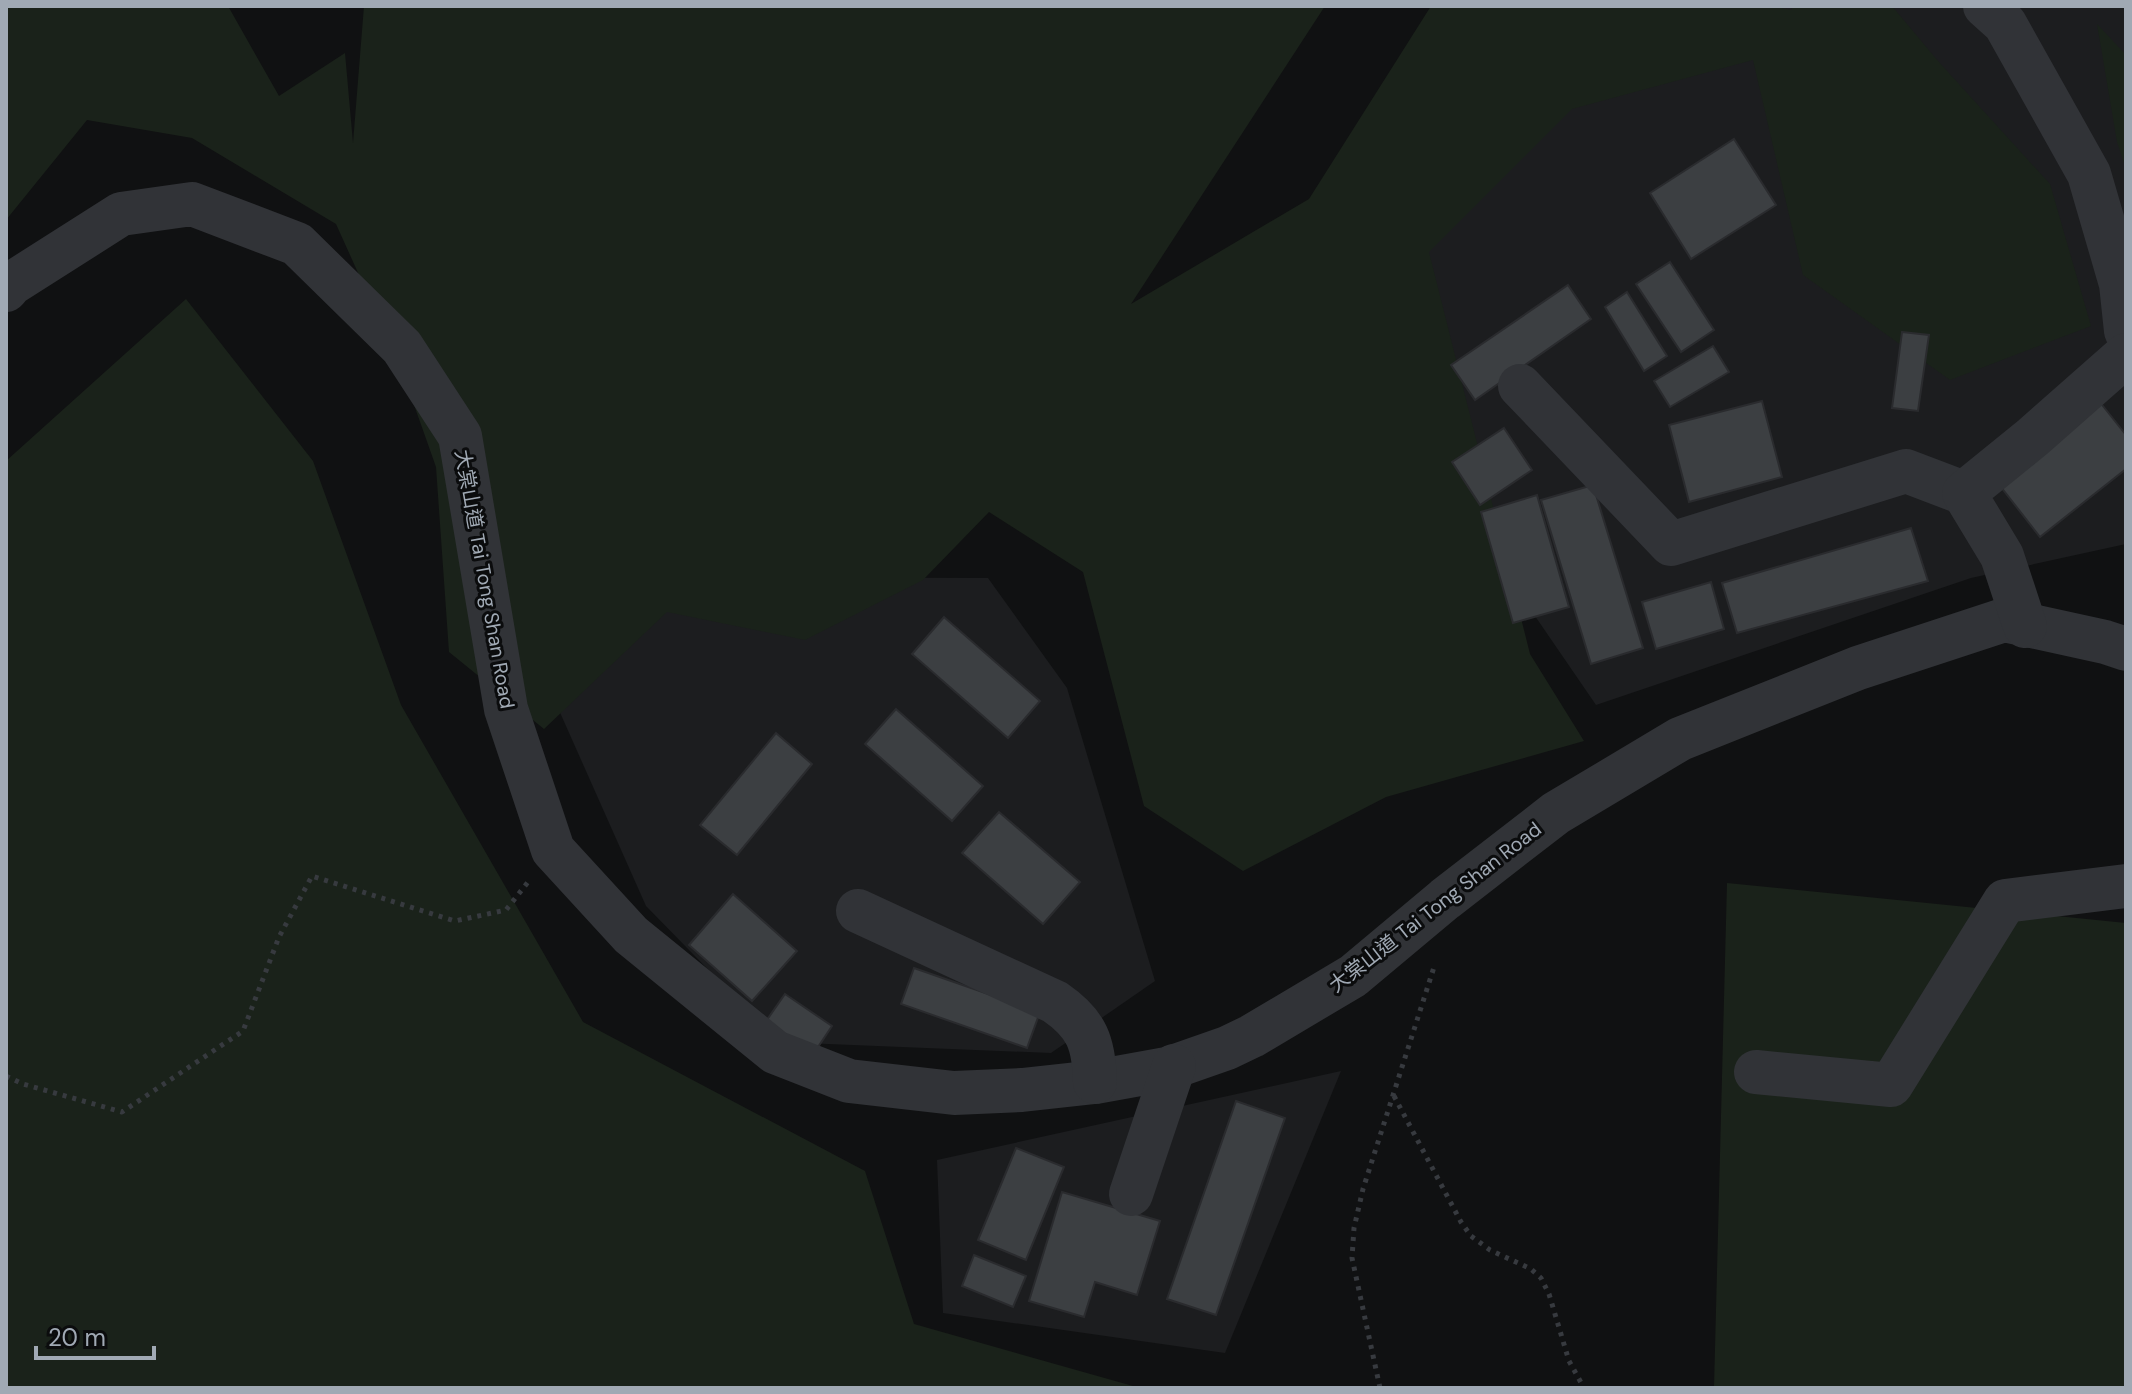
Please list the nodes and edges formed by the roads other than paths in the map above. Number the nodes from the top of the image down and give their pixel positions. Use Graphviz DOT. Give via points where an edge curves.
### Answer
graph roads {
  1 [pos="2002,12"];
  2 [pos="6,290"];
  3 [pos="2126,331"];
  4 [pos="2126,355"];
  5 [pos="1520,386"];
  6 [pos="1964,493"];
  7 [pos="2025,626"];
  8 [pos="2126,649"];
  9 [pos="2126,886"];
  10 [pos="858,911"];
  11 [pos="1174,1066"];
  12 [pos="1756,1072"];
  13 [pos="1095,1082"];
  14 [pos="1131,1194"];
  1 -- 3 [label="street" via="2089,174 2121,284"];
  2 -- 13 [label="street, 大棠山道 Tai Tong Shan Road" via="121,214 192,204 297,244 402,347 460,436 506,709 553,850 631,935 775,1052 849,1081 954,1093"];
  4 -- 6 [label="street"];
  5 -- 6 [label="street" via="1671,544 1906,471"];
  6 -- 7 [label="street" via="2002,556"];
  7 -- 8 [label="street, 大棠山道 Tai Tong Shan Road"];
  7 -- 11 [label="street, 大棠山道 Tai Tong Shan Road" via="2004,620 1858,668 1680,739 1556,813 1353,976 1252,1036"];
  9 -- 12 [label="street" via="2005,901 1891,1085"];
  10 -- 13 [label="street" via="1064,1008 1085,1032 1095,1058"];
  11 -- 13 [label="street, 大棠山道 Tai Tong Shan Road"];
  11 -- 14 [label="street"];
}
